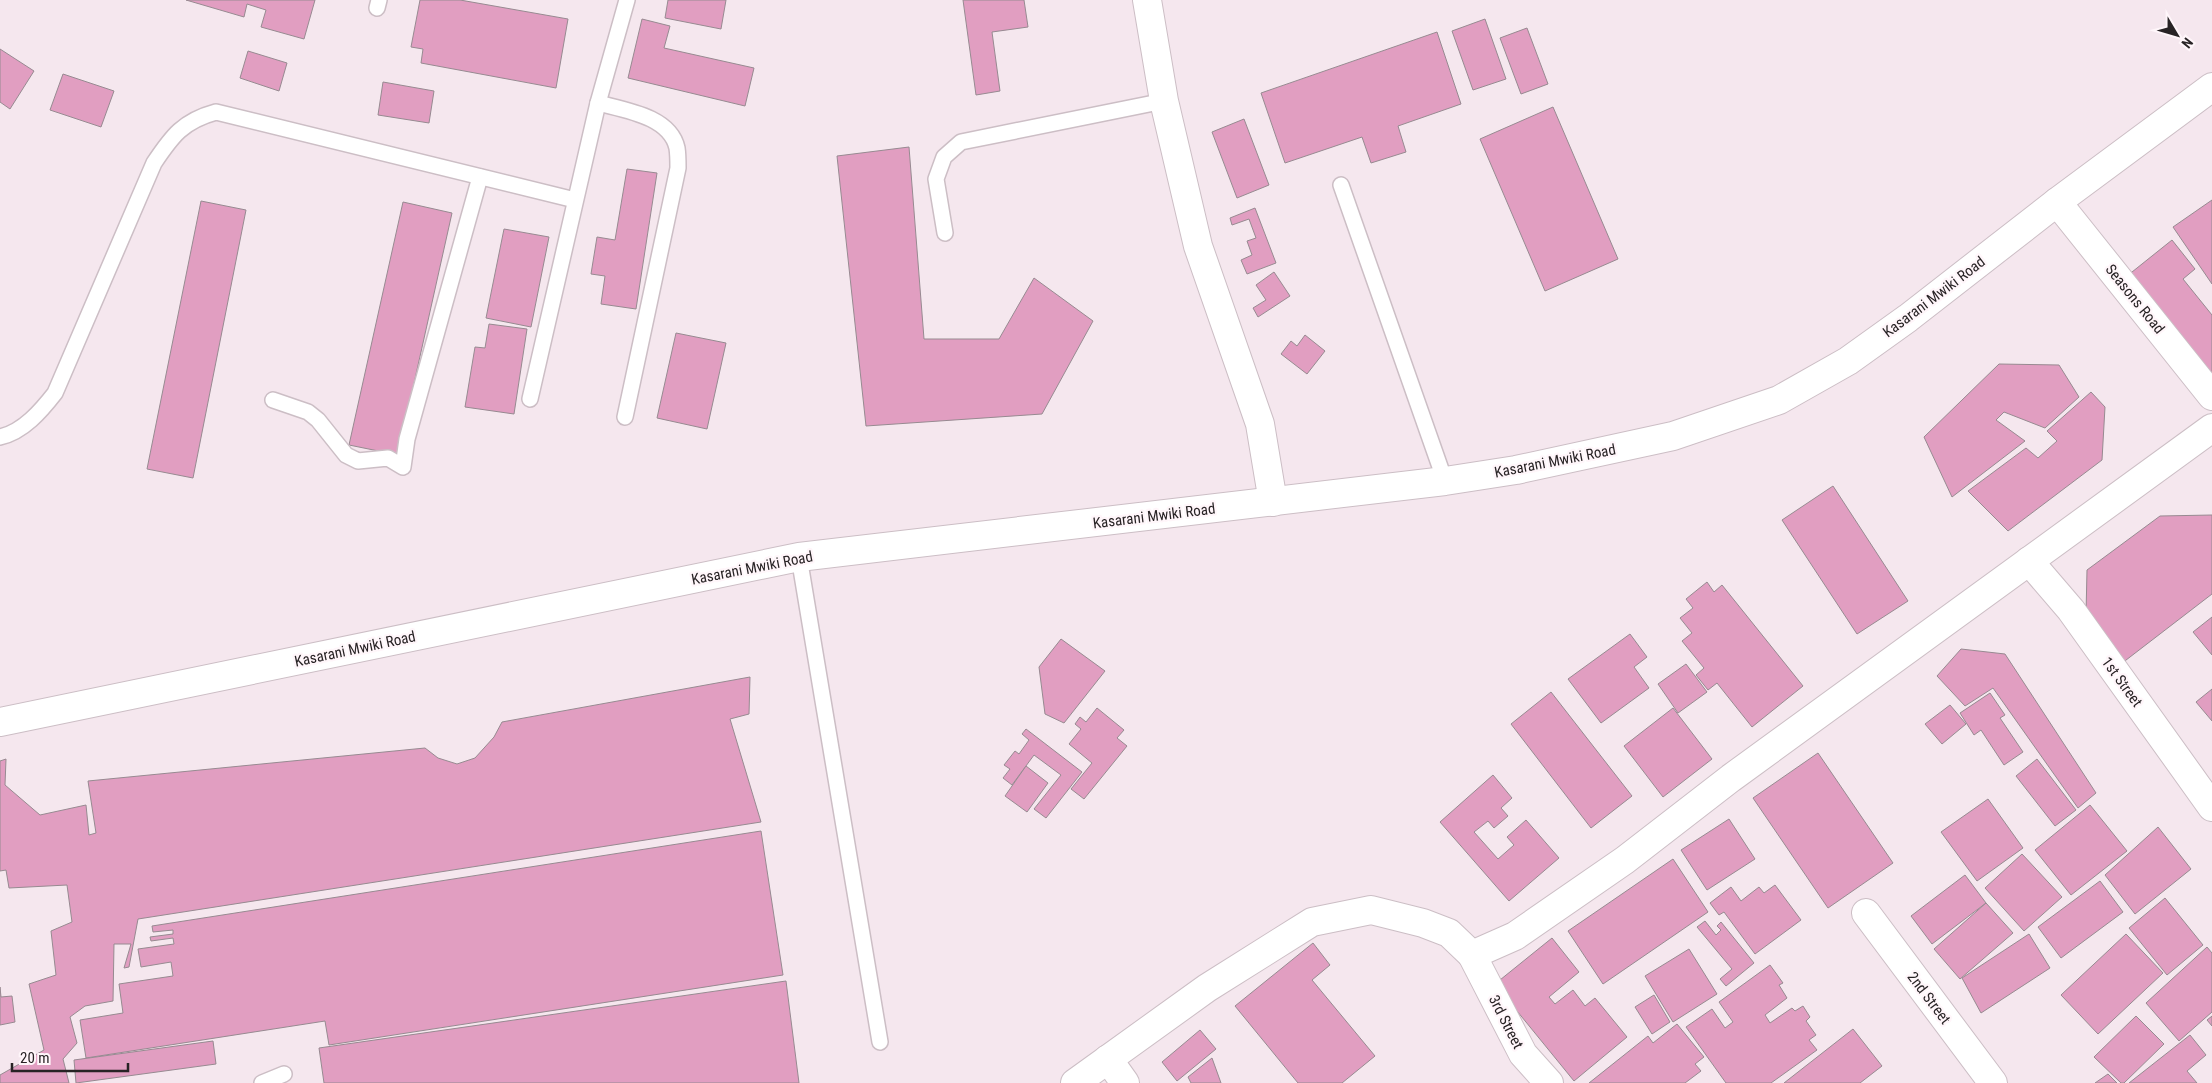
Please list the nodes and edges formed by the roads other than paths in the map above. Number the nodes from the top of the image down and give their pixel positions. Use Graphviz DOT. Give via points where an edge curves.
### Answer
graph roads {
  1 [pos="627,0"];
  2 [pos="1147,0"];
  3 [pos="2212,87"];
  4 [pos="1164,101"];
  5 [pos="598,103"];
  6 [pos="480,177"];
  7 [pos="1341,185"];
  8 [pos="575,200"];
  9 [pos="2056,202"];
  10 [pos="945,233"];
  11 [pos="2212,396"];
  12 [pos="530,399"];
  13 [pos="273,400"];
  14 [pos="625,417"];
  15 [pos="2212,428"];
  16 [pos="0,437"];
  17 [pos="1445,481"];
  18 [pos="1273,502"];
  19 [pos="799,557"];
  20 [pos="2029,561"];
  21 [pos="0,722"];
  22 [pos="2212,807"];
  23 [pos="1866,912"];
  24 [pos="1472,955"];
  25 [pos="880,1042"];
  26 [pos="1108,1059"];
  27 [pos="284,1074"];
  28 [pos="262,1083"];
  29 [pos="1075,1083"];
  30 [pos="1125,1083"];
  31 [pos="1549,1083"];
  32 [pos="1993,1083"];
  1 -- 5 [label="lane"];
  2 -- 4 [label="street"];
  3 -- 9 [label="street, Kasarani Mwiki Road"];
  4 -- 10 [label="lane" via="962,142 944,157 936,179"];
  4 -- 18 [label="street" via="1198,246 1260,424"];
  5 -- 8 [label="lane"];
  5 -- 14 [label="lane" via="651,118 666,130 677,147 678,168"];
  6 -- 8 [label="lane"];
  6 -- 13 [label="lane" via="407,439 403,467 388,458 358,461 346,455 308,412"];
  6 -- 16 [label="lane" via="216,112 197,117 174,134 154,163 55,394 38,414 10,435"];
  7 -- 17 [label="lane"];
  8 -- 12 [label="lane"];
  9 -- 11 [label="street, Seasons Road"];
  9 -- 17 [label="street, Kasarani Mwiki Road" via="1900,324 1848,361 1779,400 1673,436 1516,470"];
  15 -- 20 [label="street"];
  17 -- 18 [label="street, Kasarani Mwiki Road"];
  18 -- 19 [label="street, Kasarani Mwiki Road"];
  19 -- 21 [label="street, Kasarani Mwiki Road"];
  19 -- 25 [label="lane"];
  20 -- 22 [label="street, 1st Street" via="2071,610"];
  20 -- 24 [label="street" via="1731,778 1617,866 1516,936"];
  23 -- 32 [label="street, 2nd Street"];
  24 -- 26 [label="street, 3rd Street" via="1449,933 1371,910 1312,922 1207,988"];
  24 -- 31 [label="street, 3rd Street" via="1523,1054"];
  26 -- 29 [label="street, 3rd Street"];
  26 -- 30 [label="street"];
  27 -- 28 [label="lane"];
}
